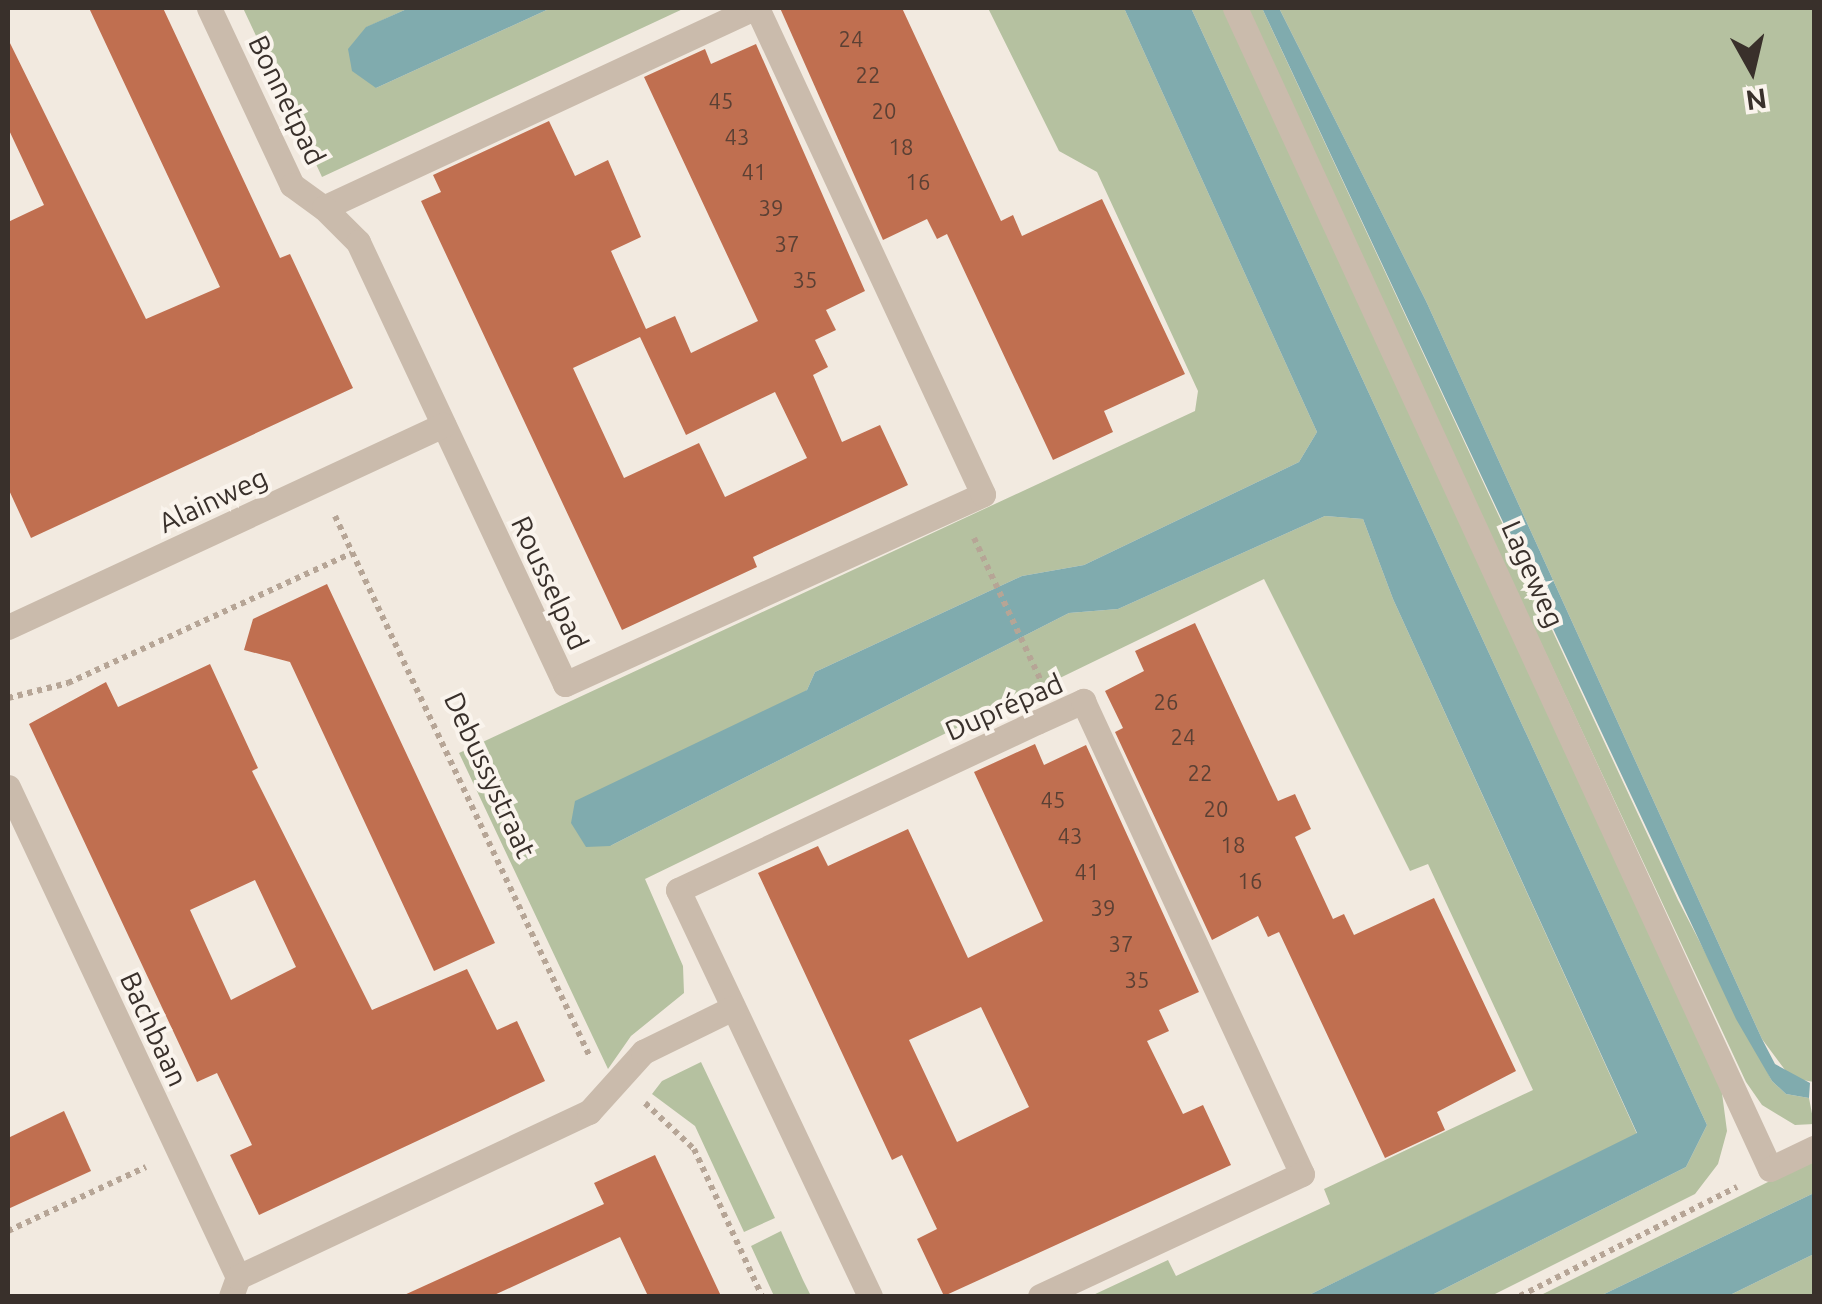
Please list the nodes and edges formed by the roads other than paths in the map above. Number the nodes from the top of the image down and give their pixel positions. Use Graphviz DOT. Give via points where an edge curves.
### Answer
graph roads {
  1 [pos="209,8"];
  2 [pos="755,8"];
  3 [pos="1235,8"];
  4 [pos="324,208"];
  5 [pos="443,425"];
  6 [pos="8,627"];
  7 [pos="8,787"];
  8 [pos="734,1008"];
  9 [pos="1814,1148"];
  10 [pos="235,1287"];
  11 [pos="870,1296"];
  12 [pos="1040,1296"];
  1 -- 4 [label="street, Bonnetpad" via="292,185"];
  2 -- 4 [label="street, Rousselpad"];
  2 -- 5 [label="street, Rousselpad" via="983,494 565,684"];
  3 -- 9 [label="street, Lageweg" via="1770,1169"];
  4 -- 5 [label="street, Rousselpad" via="358,242"];
  5 -- 6 [label="street, Alainweg"];
  7 -- 10 [label="street, Bachbaan"];
  8 -- 10 [label="street" via="653,1045 589,1112"];
  8 -- 11 [label="street, Duprépad"];
  8 -- 12 [label="street, Duprépad" via="678,890 1084,701 1302,1174"];
}
